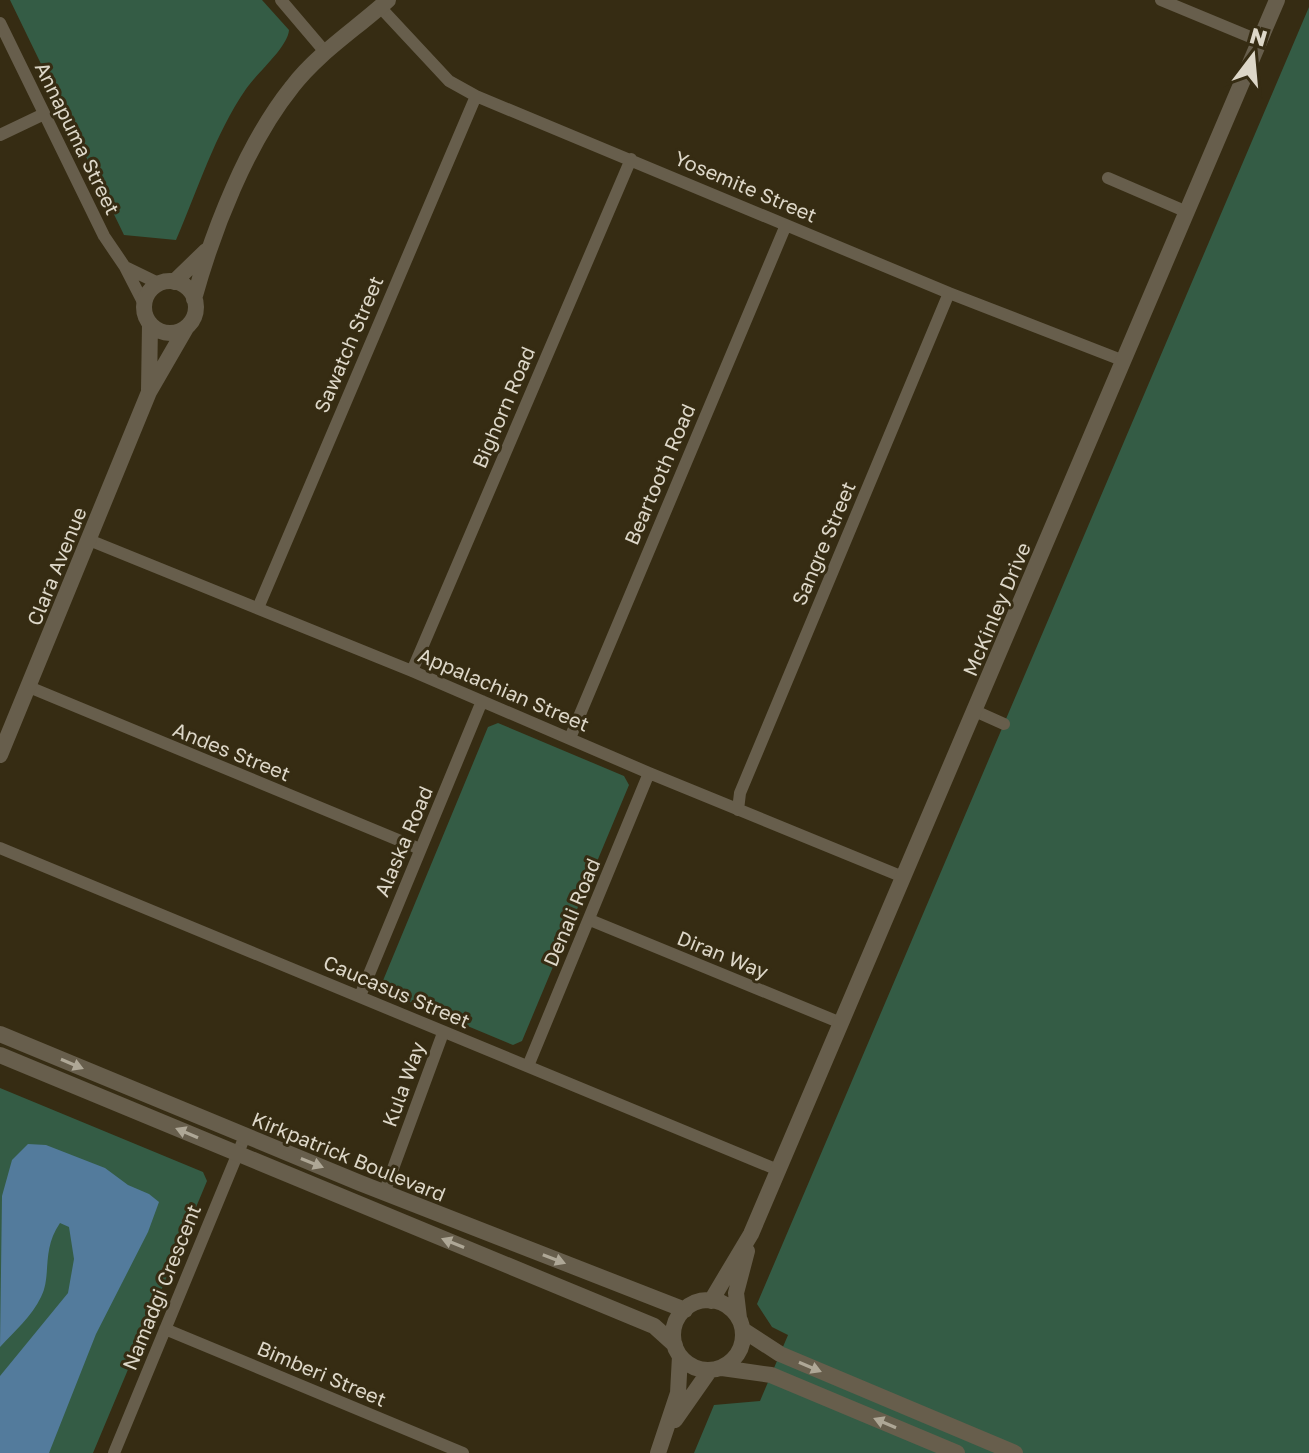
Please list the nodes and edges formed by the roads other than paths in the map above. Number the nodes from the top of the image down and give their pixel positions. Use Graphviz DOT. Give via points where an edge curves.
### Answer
graph roads {
  1 [pos="281,0"];
  2 [pos="1161,0"];
  3 [pos="1277,0"];
  4 [pos="384,4"];
  5 [pos="0,23"];
  6 [pos="1260,41"];
  7 [pos="326,53"];
  8 [pos="476,96"];
  9 [pos="44,114"];
  10 [pos="0,135"];
  11 [pos="631,159"];
  12 [pos="1108,178"];
  13 [pos="1187,212"];
  14 [pos="786,225"];
  15 [pos="210,247"];
  16 [pos="125,267"];
  17 [pos="167,283"];
  18 [pos="949,293"];
  19 [pos="194,299"];
  20 [pos="144,304"];
  21 [pos="150,324"];
  22 [pos="186,328"];
  23 [pos="1124,361"];
  24 [pos="149,392"];
  25 [pos="89,540"];
  26 [pos="258,608"];
  27 [pos="412,671"];
  28 [pos="29,687"];
  29 [pos="482,701"];
  30 [pos="975,711"];
  31 [pos="1004,724"];
  32 [pos="570,738"];
  33 [pos="0,755"];
  34 [pos="649,773"];
  35 [pos="738,810"];
  36 [pos="0,848"];
  37 [pos="420,849"];
  38 [pos="903,877"];
  39 [pos="590,920"];
  40 [pos="360,996"];
  41 [pos="841,1023"];
  42 [pos="443,1033"];
  43 [pos="0,1034"];
  44 [pos="0,1055"];
  45 [pos="528,1066"];
  46 [pos="245,1136"];
  47 [pos="238,1154"];
  48 [pos="778,1170"];
  49 [pos="384,1193"];
  50 [pos="751,1234"];
  51 [pos="711,1301"];
  52 [pos="685,1310"];
  53 [pos="741,1324"];
  54 [pos="165,1329"];
  55 [pos="677,1350"];
  56 [pos="716,1369"];
  57 [pos="667,1432"];
  58 [pos="114,1453"];
  59 [pos="463,1453"];
  60 [pos="658,1453"];
  61 [pos="957,1453"];
  62 [pos="1015,1453"];
  1 -- 7 [label="street"];
  2 -- 6 [label="street"];
  3 -- 6 [label="street, McKinley Drive"];
  4 -- 7 [label="street"];
  4 -- 8 [label="street, Yosemite Street" via="449,81"];
  5 -- 9 [label="street, Annapuma Street"];
  6 -- 13 [label="street, McKinley Drive"];
  7 -- 15 [label="street" via="293,85 254,142"];
  8 -- 11 [label="street, Yosemite Street"];
  8 -- 26 [label="street, Sawatch Street"];
  9 -- 10 [label="street"];
  9 -- 16 [label="street, Annapuma Street" via="104,236"];
  11 -- 14 [label="street, Yosemite Street"];
  11 -- 27 [label="street, Bighorn Road"];
  12 -- 13 [label="street"];
  13 -- 23 [label="street, McKinley Drive"];
  14 -- 18 [label="street, Yosemite Street"];
  14 -- 32 [label="street, Beartooth Road"];
  15 -- 17 [label="street"];
  15 -- 19 [label="street"];
  16 -- 17 [label="street"];
  16 -- 20 [label="street, Annapuma Street"];
  17 -- 19 [label="street" via="184,286"];
  17 -- 20 [label="street" via="152,288"];
  18 -- 23 [label="street, Yosemite Street"];
  18 -- 35 [label="street, Sangre Street" via="740,793"];
  19 -- 22 [label="street" via="195,314"];
  20 -- 21 [label="street"];
  21 -- 22 [label="street" via="171,333"];
  21 -- 24 [label="street, Clara Avenue"];
  22 -- 24 [label="street, Clara Avenue"];
  23 -- 30 [label="street, McKinley Drive"];
  24 -- 25 [label="street, Clara Avenue"];
  25 -- 26 [label="street, Appalachian Street"];
  25 -- 28 [label="street, Clara Avenue"];
  26 -- 27 [label="street, Appalachian Street"];
  27 -- 29 [label="street, Appalachian Street"];
  28 -- 33 [label="street, Clara Avenue"];
  28 -- 37 [label="street, Andes Street"];
  29 -- 32 [label="street, Appalachian Street"];
  29 -- 37 [label="street, Alaska Road"];
  30 -- 31 [label="street"];
  30 -- 38 [label="street, McKinley Drive"];
  32 -- 34 [label="street, Appalachian Street"];
  34 -- 35 [label="street, Appalachian Street"];
  34 -- 39 [label="street, Denali Road"];
  35 -- 38 [label="street, Appalachian Street"];
  36 -- 40 [label="street, Caucasus Street"];
  37 -- 40 [label="street, Alaska Road"];
  38 -- 41 [label="street, McKinley Drive"];
  39 -- 41 [label="street, Diran Way"];
  39 -- 45 [label="street, Denali Road"];
  40 -- 42 [label="street, Caucasus Street"];
  41 -- 48 [label="street, McKinley Drive"];
  42 -- 45 [label="street, Caucasus Street"];
  42 -- 49 [label="street, Kula Way"];
  43 -- 46 [label="street, Kirkpatrick Boulevard, one-way"];
  47 -- 44 [label="street, Kirkpatrick Boulevard, one-way"];
  45 -- 48 [label="street, Caucasus Street"];
  46 -- 47 [label="street, Namadgi Crescent"];
  46 -- 49 [label="street, Kirkpatrick Boulevard, one-way"];
  47 -- 54 [label="street, Namadgi Crescent"];
  55 -- 47 [label="street, Kirkpatrick Boulevard, one-way" via="654,1326"];
  48 -- 50 [label="street, McKinley Drive"];
  49 -- 52 [label="street, Kirkpatrick Boulevard, one-way"];
  50 -- 51 [label="street, McKinley Drive"];
  50 -- 53 [label="street, McKinley Drive" via="736,1293"];
  51 -- 52 [label="street"];
  51 -- 53 [label="street" via="722,1303"];
  52 -- 55 [label="street" via="675,1323"];
  53 -- 56 [label="street" via="739,1352"];
  53 -- 62 [label="street, one-way" via="780,1354"];
  54 -- 58 [label="street, Namadgi Crescent"];
  54 -- 59 [label="street, Bimberi Street"];
  55 -- 56 [label="street" via="688,1364"];
  55 -- 57 [label="street" via="680,1385"];
  56 -- 57 [label="street"];
  61 -- 56 [label="street, one-way" via="771,1375"];
  57 -- 60 [label="street"];
}
